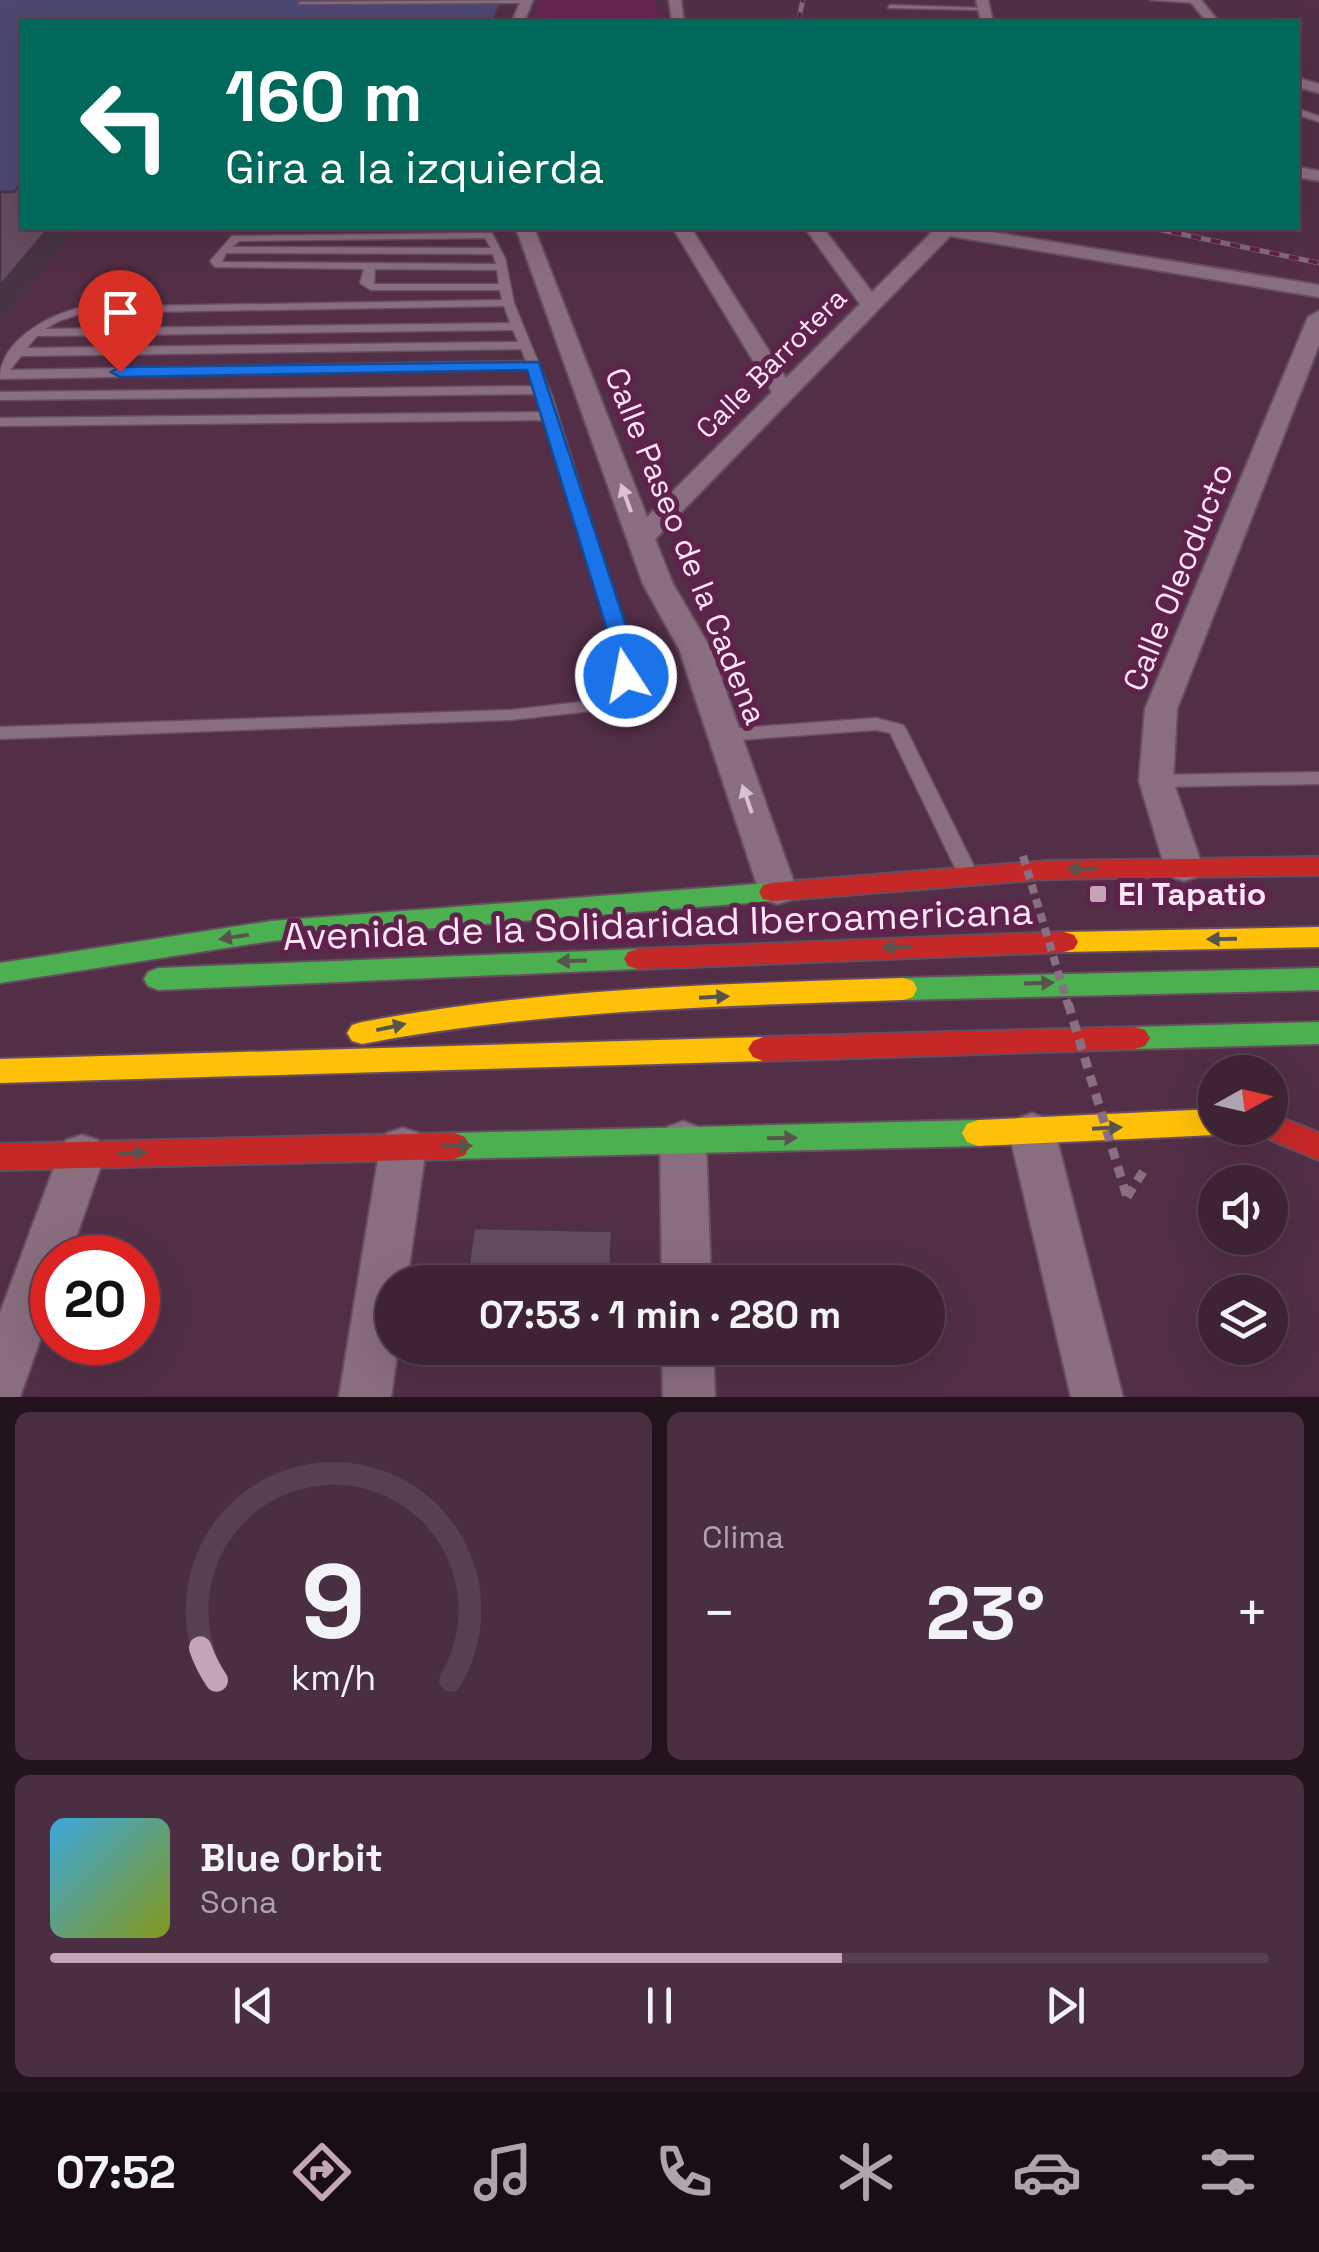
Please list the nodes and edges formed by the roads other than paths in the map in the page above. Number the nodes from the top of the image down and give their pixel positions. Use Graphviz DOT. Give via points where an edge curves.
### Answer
graph roads {
  1 [pos="1153,0"];
  2 [pos="526,1"];
  3 [pos="1195,1"];
  4 [pos="301,4"];
  5 [pos="890,8"];
  6 [pos="934,8"];
  7 [pos="984,11"];
  8 [pos="936,20"];
  9 [pos="1211,20"];
  10 [pos="526,230"];
  11 [pos="683,230"];
  12 [pos="815,230"];
  13 [pos="939,230"];
  14 [pos="946,230"];
  15 [pos="370,266"];
  16 [pos="500,267"];
  17 [pos="1319,292"];
  18 [pos="507,295"];
  19 [pos="870,305"];
  20 [pos="1319,317"];
  21 [pos="518,326"];
  22 [pos="33,333"];
  23 [pos="525,345"];
  24 [pos="18,352"];
  25 [pos="534,365"];
  26 [pos="0,374"];
  27 [pos="544,390"];
  28 [pos="784,393"];
  29 [pos="0,396"];
  30 [pos="552,416"];
  31 [pos="0,422"];
  32 [pos="641,538"];
  33 [pos="0,733"];
  34 [pos="725,735"];
  35 [pos="1319,778"];
  36 [pos="1156,781"];
  37 [pos="1319,866"];
  38 [pos="1184,868"];
  39 [pos="969,876"];
  40 [pos="778,892"];
  41 [pos="1319,937"];
  42 [pos="0,973"];
  43 [pos="137,980"];
  44 [pos="1319,980"];
  45 [pos="98,982"];
  46 [pos="0,986"];
  47 [pos="1319,1033"];
  48 [pos="263,1062"];
  49 [pos="0,1071"];
  50 [pos="1300,1117"];
  51 [pos="1288,1119"];
  52 [pos="1198,1123"];
  53 [pos="1288,1131"];
  54 [pos="1032,1132"];
  55 [pos="683,1140"];
  56 [pos="403,1147"];
  57 [pos="1319,1147"];
  58 [pos="82,1154"];
  59 [pos="0,1157"];
  60 [pos="687,1265"];
  61 [pos="689,1365"];
  62 [pos="0,1383"];
  63 [pos="365,1397"];
  64 [pos="690,1397"];
  65 [pos="1097,1397"];
  1 -- 3 [label="lane"];
  2 -- 4 [label="lane"];
  3 -- 9 [label="street"];
  5 -- 6 [label="lane"];
  6 -- 7 [label="lane"];
  6 -- 8 [label="lane"];
  32 -- 10 [label="street, Calle Paseo de la Cadena, one-way"];
  11 -- 28 [label="street"];
  12 -- 19 [label="street"];
  13 -- 19 [label="street, Calle Barrotera"];
  14 -- 17 [label="street"];
  15 -- 16 [label="lane"];
  15 -- 16 [label="lane" via="214,261 223,250 496,251"];
  15 -- 18 [label="lane" via="370,287"];
  16 -- 18 [label="lane"];
  18 -- 21 [label="lane"];
  18 -- 22 [label="lane" via="84,310 56,314"];
  19 -- 28 [label="street, Calle Barrotera"];
  20 -- 36 [label="street, Calle Oleoducto" via="1161,709"];
  21 -- 22 [label="lane"];
  21 -- 23 [label="lane"];
  22 -- 24 [label="lane"];
  23 -- 24 [label="lane"];
  23 -- 25 [label="lane"];
  24 -- 26 [label="lane"];
  25 -- 26 [label="lane"];
  25 -- 27 [label="lane"];
  27 -- 29 [label="lane"];
  27 -- 30 [label="lane"];
  28 -- 32 [label="street, Calle Barrotera"];
  30 -- 31 [label="lane"];
  30 -- 33 [label="lane" via="626,656 626,676 594,706 511,715"];
  32 -- 34 [label="street, Calle Paseo de la Cadena" via="695,650"];
  34 -- 39 [label="lane" via="876,724 897,729"];
  40 -- 34 [label="street, Calle Paseo de la Cadena, one-way"];
  35 -- 36 [label="lane"];
  36 -- 38 [label="street, Calle Oleoducto"];
  37 -- 38 [label="main road"];
  38 -- 39 [label="main road, one-way"];
  39 -- 40 [label="main road"];
  40 -- 42 [label="main road, one-way" via="271,931"];
  41 -- 43 [label="main road, Avenida de la Solidaridad Iberoamericana, one-way" via="980,944"];
  48 -- 44 [label="main road, one-way" via="384,1028 480,1012 1076,982"];
  45 -- 46 [label="main road"];
  47 -- 48 [label="main road"];
  48 -- 49 [label="main road"];
  50 -- 51 [label="main road"];
  54 -- 52 [label="main road, one-way"];
  53 -- 57 [label="main road"];
  55 -- 54 [label="main road, one-way"];
  54 -- 65 [label="street"];
  56 -- 55 [label="main road, one-way"];
  55 -- 60 [label="street"];
  58 -- 56 [label="main road, one-way"];
  56 -- 63 [label="street"];
  58 -- 59 [label="main road"];
  58 -- 62 [label="street"];
  61 -- 64 [label="street"];
}
